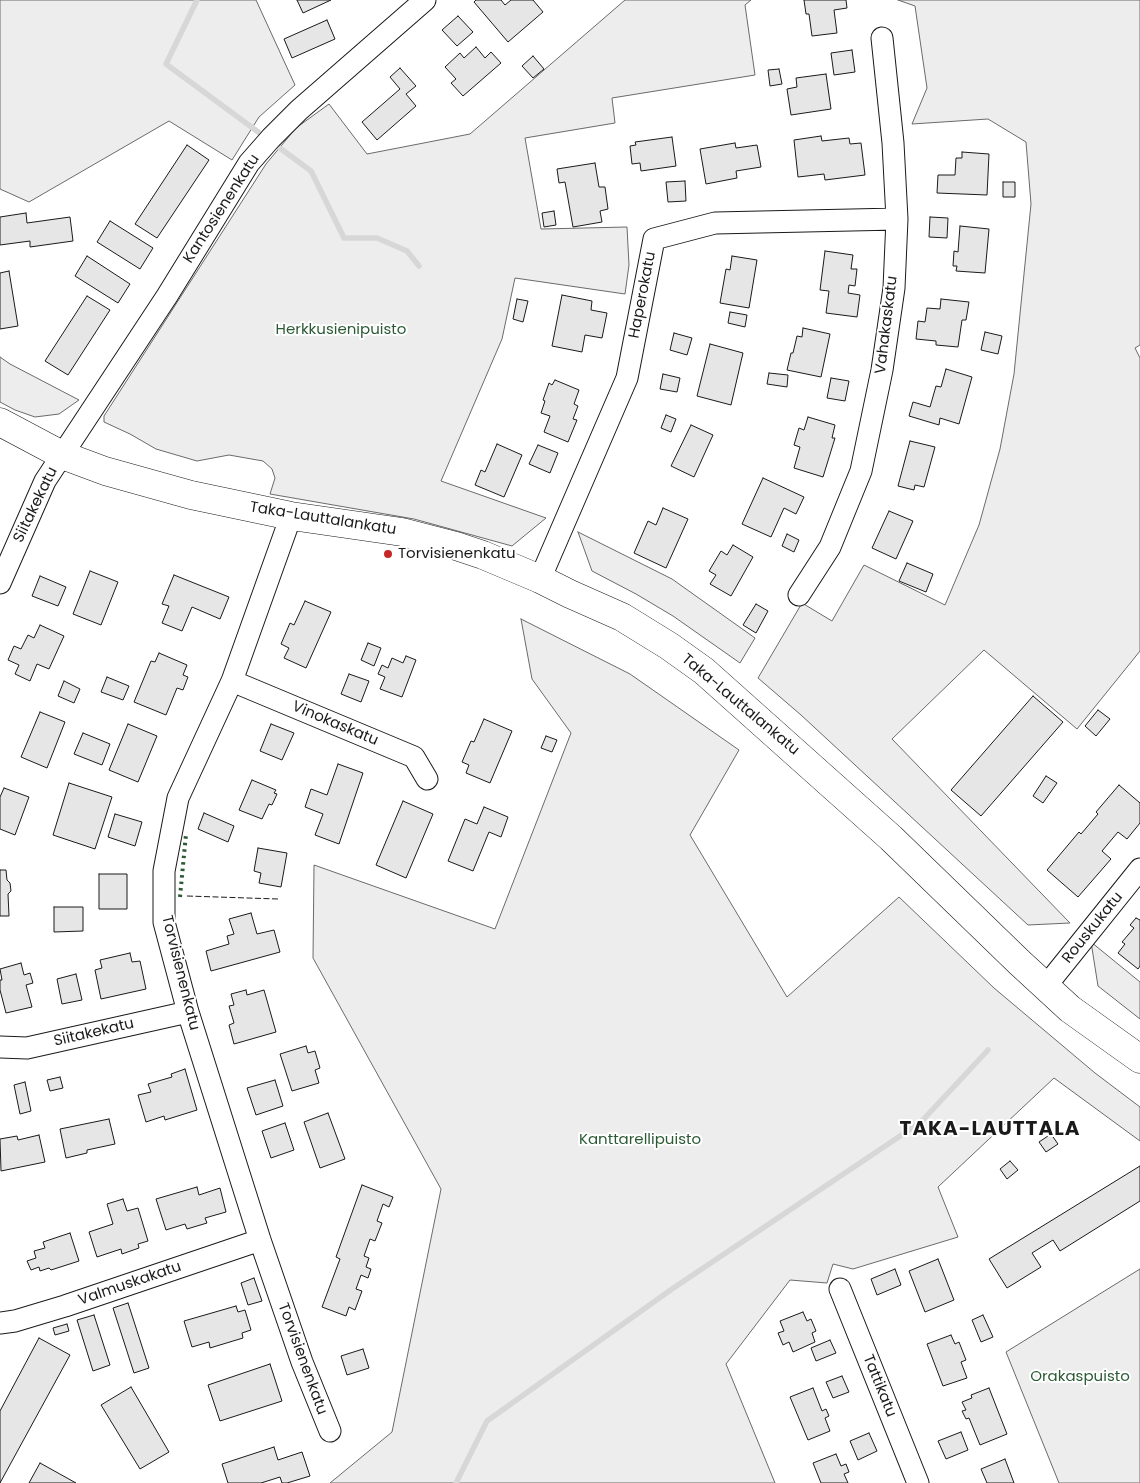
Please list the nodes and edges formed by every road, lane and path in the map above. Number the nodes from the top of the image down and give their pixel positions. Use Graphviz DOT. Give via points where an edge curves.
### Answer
graph roads {
  1 [pos="425,0"];
  2 [pos="882,38"];
  3 [pos="897,219"];
  4 [pos="0,422"];
  5 [pos="62,455"];
  6 [pos="291,516"];
  7 [pos="540,579"];
  8 [pos="0,583"];
  9 [pos="799,596"];
  10 [pos="232,681"];
  11 [pos="427,779"];
  12 [pos="1140,869"];
  13 [pos="1046,986"];
  14 [pos="188,1012"];
  15 [pos="0,1047"];
  16 [pos="1140,1059"];
  17 [pos="260,1240"];
  18 [pos="840,1288"];
  19 [pos="0,1323"];
  20 [pos="330,1431"];
  21 [pos="918,1483"];
  1 -- 5 [label="street, Kantosienenkatu" via="300,110 249,163 167,296"];
  2 -- 3 [label="street, Vahakaskatu"];
  3 -- 7 [label="street, Haperokatu" via="715,223 654,239 627,378"];
  3 -- 9 [label="street, Vahakaskatu" via="894,288 862,471 830,546"];
  4 -- 5 [label="main road, Taka-Lauttalankatu"];
  5 -- 6 [label="main road, Taka-Lauttalankatu" via="105,471 191,495"];
  5 -- 8 [label="street, Siitakekatu" via="45,481"];
  6 -- 7 [label="main road, Taka-Lauttalankatu" via="402,532 456,546"];
  6 -- 10 [label="street, Torvisienenkatu"];
  7 -- 13 [label="main road, Taka-Lauttalankatu" via="622,617 704,671 891,838"];
  10 -- 11 [label="street, Vinokaskatu" via="414,757"];
  10 -- 14 [label="street, Torvisienenkatu" via="178,798 164,871 164,922"];
  12 -- 13 [label="street, Rouskukatu"];
  13 -- 16 [label="main road, Taka-Lauttalankatu" via="1070,1009"];
  14 -- 15 [label="street, Siitakekatu" via="27,1048"];
  14 -- 17 [label="street, Torvisienenkatu"];
  17 -- 19 [label="street, Valmuskakatu" via="65,1306"];
  17 -- 20 [label="street, Torvisienenkatu" via="302,1362"];
  18 -- 21 [label="street, Tattikatu"];
}
